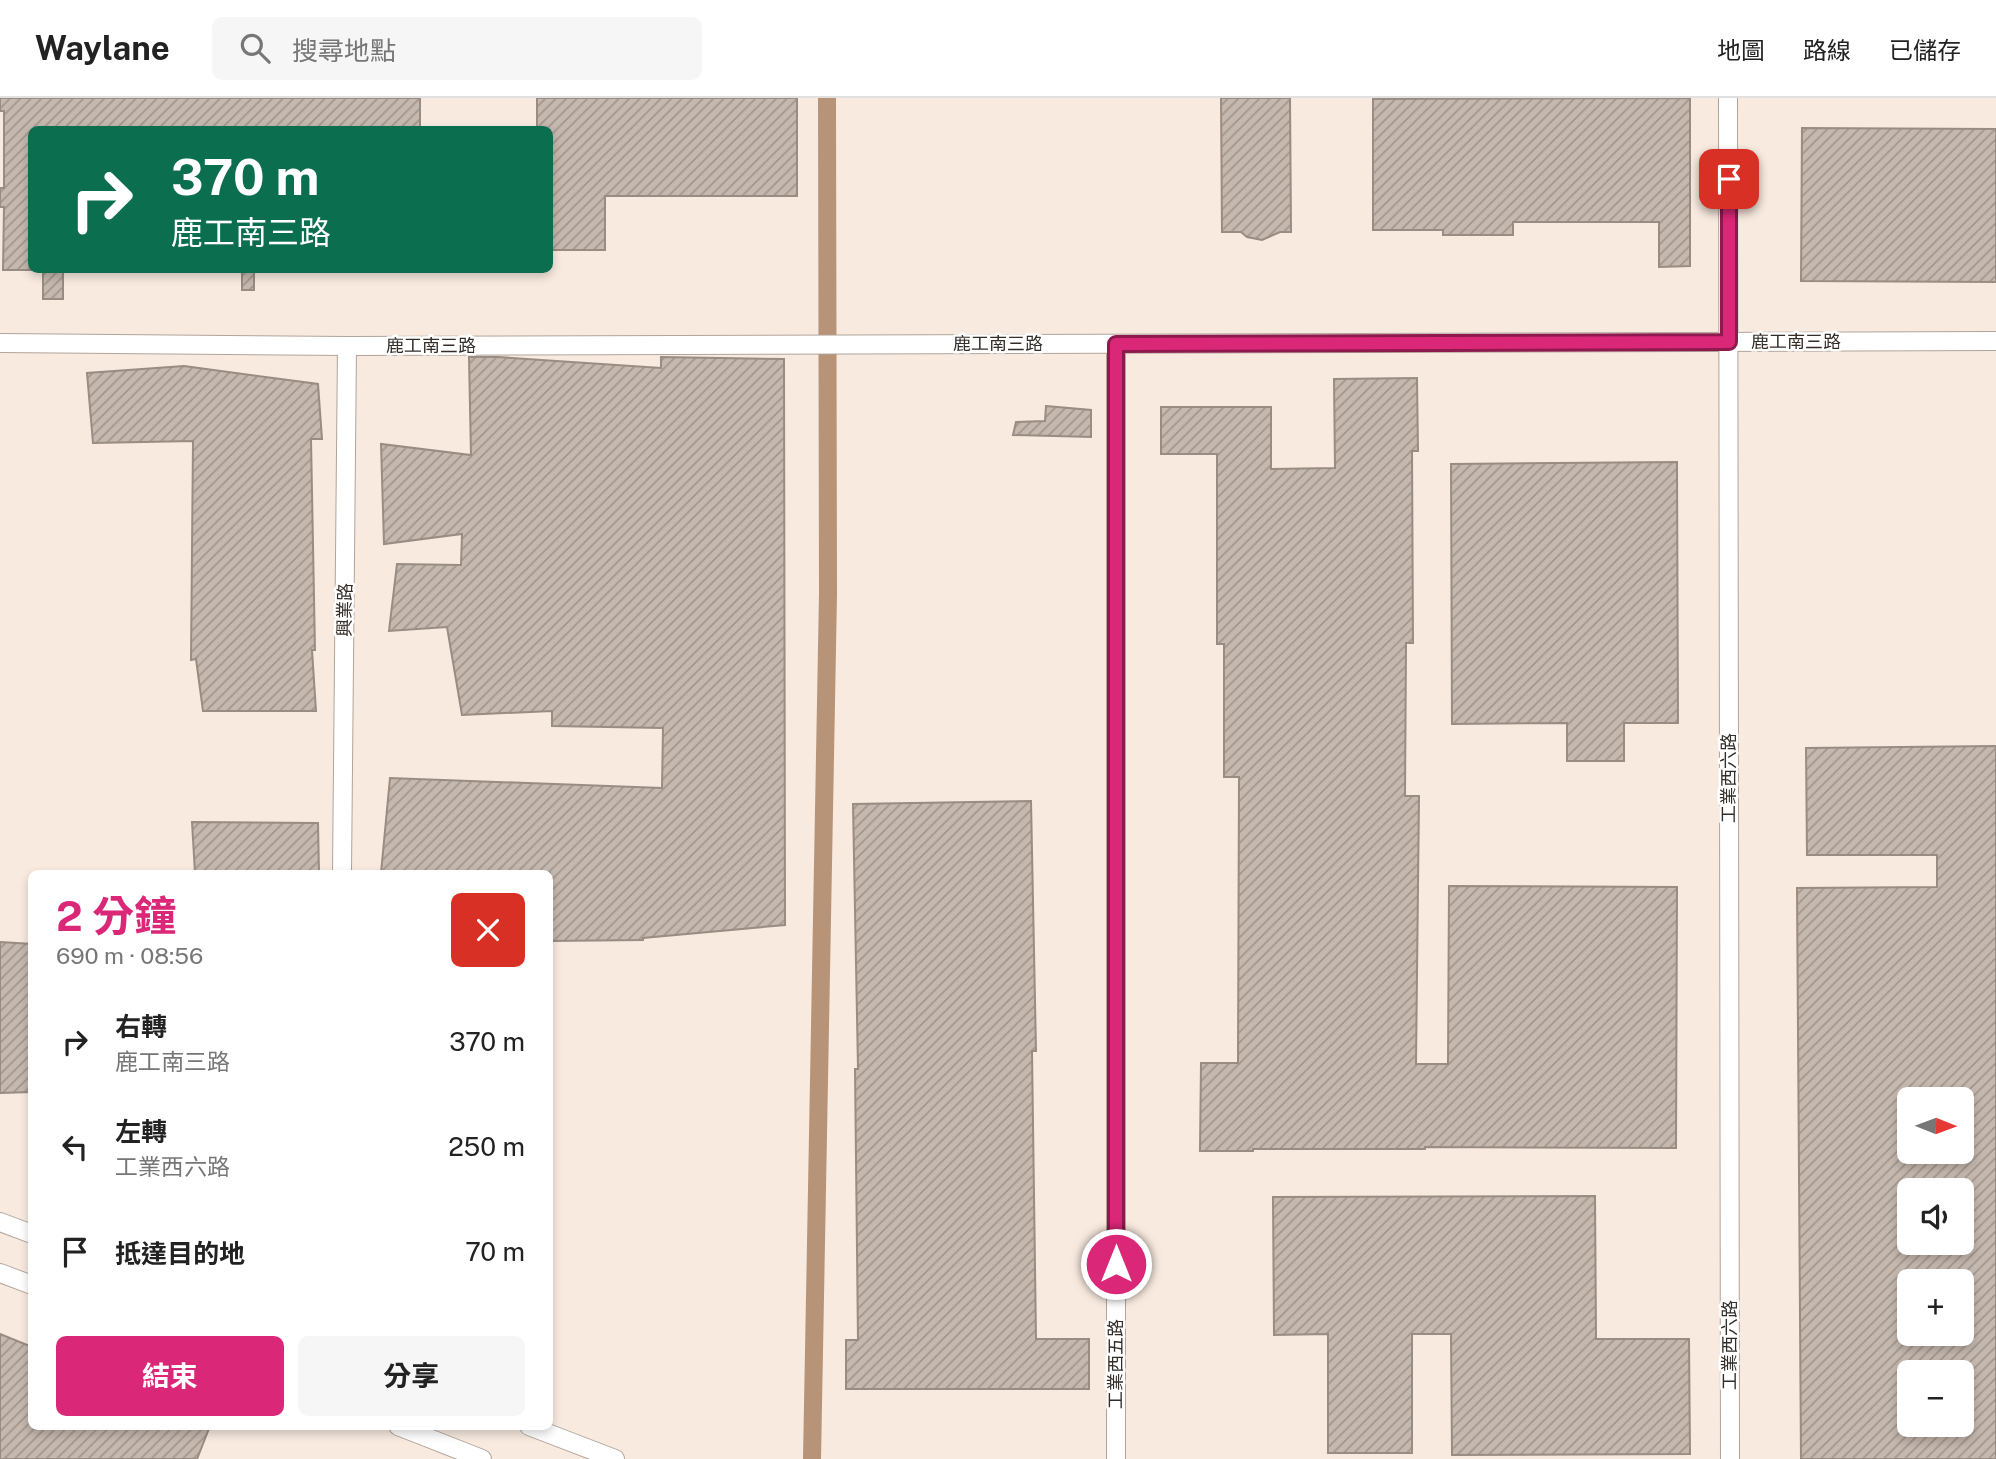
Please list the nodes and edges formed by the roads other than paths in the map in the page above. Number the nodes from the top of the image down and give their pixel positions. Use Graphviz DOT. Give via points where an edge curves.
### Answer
graph roads {
  1 [pos="1728,98"];
  2 [pos="1996,341"];
  3 [pos="1729,342"];
  4 [pos="0,343"];
  5 [pos="1116,344"];
  6 [pos="347,346"];
  7 [pos="342,870"];
  8 [pos="0,1222"];
  9 [pos="28,1232"];
  10 [pos="0,1273"];
  11 [pos="28,1284"];
  12 [pos="408,1430"];
  13 [pos="539,1430"];
  14 [pos="482,1459"];
  15 [pos="615,1459"];
  16 [pos="1116,1459"];
  17 [pos="1730,1459"];
  1 -- 3 [label="street, 工業西六路"];
  2 -- 3 [label="street, 鹿工南三路"];
  3 -- 5 [label="street, 鹿工南三路"];
  3 -- 17 [label="street, 工業西六路"];
  4 -- 6 [label="street, 鹿工南三路"];
  5 -- 6 [label="street, 鹿工南三路"];
  5 -- 16 [label="street, 工業西五路"];
  6 -- 7 [label="street, 興業路"];
  8 -- 9 [label="street"];
  10 -- 11 [label="street"];
  12 -- 14 [label="street"];
  13 -- 15 [label="street"];
}
